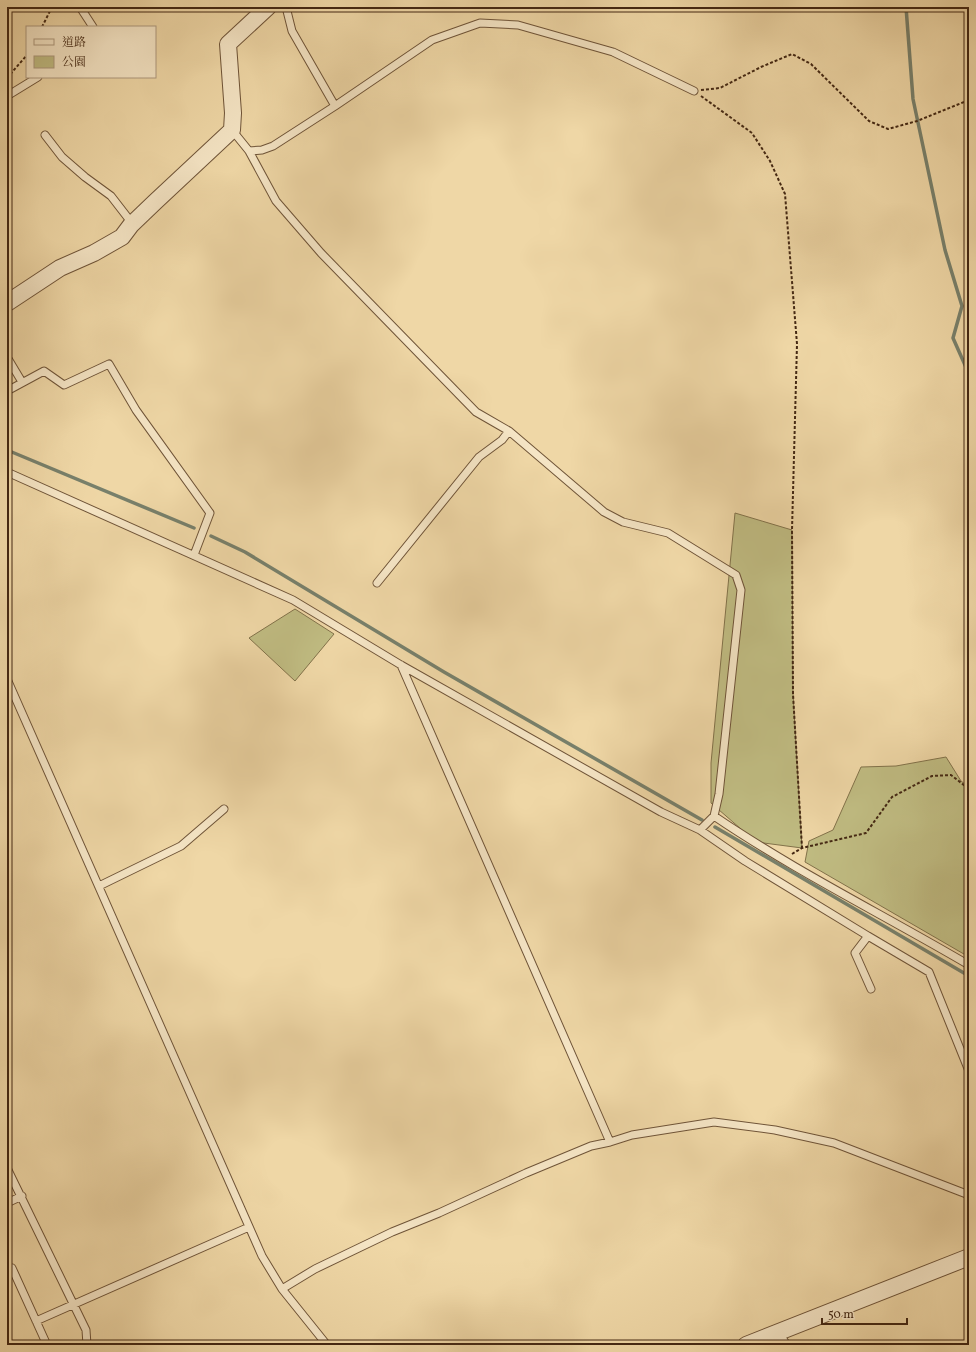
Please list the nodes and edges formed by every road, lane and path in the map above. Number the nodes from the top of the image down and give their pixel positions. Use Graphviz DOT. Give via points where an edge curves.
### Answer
graph roads {
  1 [pos="52,7"];
  2 [pos="80,7"];
  3 [pos="268,7"];
  4 [pos="286,7"];
  5 [pos="42,26"];
  6 [pos="92,26"];
  7 [pos="26,56"];
  8 [pos="7,78"];
  9 [pos="36,78"];
  10 [pos="694,91"];
  11 [pos="7,96"];
  12 [pos="969,100"];
  13 [pos="335,106"];
  14 [pos="232,130"];
  15 [pos="45,135"];
  16 [pos="249,151"];
  17 [pos="131,225"];
  18 [pos="7,303"];
  19 [pos="7,357"];
  20 [pos="22,382"];
  21 [pos="7,391"];
  22 [pos="509,431"];
  23 [pos="7,472"];
  24 [pos="194,554"];
  25 [pos="377,583"];
  26 [pos="401,665"];
  27 [pos="7,679"];
  28 [pos="969,789"];
  29 [pos="224,809"];
  30 [pos="714,816"];
  31 [pos="700,830"];
  32 [pos="802,848"];
  33 [pos="784,859"];
  34 [pos="99,886"];
  35 [pos="868,936"];
  36 [pos="969,965"];
  37 [pos="872,989"];
  38 [pos="969,1071"];
  39 [pos="610,1142"];
  40 [pos="7,1168"];
  41 [pos="22,1196"];
  42 [pos="969,1196"];
  43 [pos="7,1203"];
  44 [pos="249,1227"];
  45 [pos="969,1257"];
  46 [pos="12,1268"];
  47 [pos="282,1289"];
  48 [pos="74,1304"];
  49 [pos="36,1321"];
  50 [pos="783,1339"];
  51 [pos="47,1345"];
  52 [pos="87,1345"];
  53 [pos="327,1345"];
  54 [pos="746,1345"];
  1 -- 5 [label="path"];
  2 -- 6 [label="lane"];
  3 -- 14 [label="street" via="228,44"];
  4 -- 13 [label="lane" via="292,31"];
  7 -- 8 [label="path"];
  9 -- 11 [label="lane"];
  10 -- 12 [label="path" via="720,88 761,66 792,54 811,64 869,121 888,129 917,122"];
  10 -- 13 [label="lane" via="613,52 518,25 480,23 432,40"];
  10 -- 32 [label="path" via="752,133 770,161 785,194 797,344 792,530 793,694"];
  13 -- 16 [label="lane" via="273,146"];
  14 -- 16 [label="lane"];
  14 -- 17 [label="street"];
  15 -- 17 [label="lane" via="62,157 110,196"];
  16 -- 22 [label="lane" via="276,201 321,253 476,412"];
  17 -- 18 [label="street" via="122,237 60,268"];
  19 -- 20 [label="lane"];
  20 -- 21 [label="lane"];
  20 -- 24 [label="lane" via="44,371 64,386 109,364 136,410 210,513"];
  22 -- 25 [label="lane" via="502,440 479,456"];
  22 -- 30 [label="lane" via="604,512 623,522 668,533 736,575 739,580 741,590 723,770"];
  23 -- 24 [label="lane"];
  24 -- 26 [label="lane" via="293,600"];
  26 -- 31 [label="lane" via="661,812"];
  26 -- 39 [label="lane"];
  27 -- 34 [label="lane"];
  28 -- 32 [label="path" via="951,776 932,776 892,797 866,833"];
  29 -- 34 [label="lane" via="181,846"];
  30 -- 31 [label="lane"];
  30 -- 33 [label="lane" via="744,837"];
  31 -- 35 [label="lane" via="745,861"];
  32 -- 33 [label="path"];
  33 -- 36 [label="lane"];
  34 -- 44 [label="lane"];
  35 -- 37 [label="lane" via="855,953"];
  35 -- 38 [label="lane" via="928,972"];
  39 -- 42 [label="lane" via="632,1135 714,1122 775,1130 834,1143"];
  39 -- 47 [label="lane" via="591,1146 392,1232 315,1269"];
  40 -- 41 [label="lane"];
  41 -- 43 [label="lane"];
  41 -- 48 [label="lane"];
  44 -- 47 [label="lane" via="262,1256"];
  44 -- 48 [label="lane"];
  45 -- 50 [label="street"];
  46 -- 49 [label="lane"];
  47 -- 53 [label="lane"];
  48 -- 49 [label="lane"];
  48 -- 52 [label="lane" via="86,1330"];
  49 -- 51 [label="lane"];
  50 -- 54 [label="street"];
}
